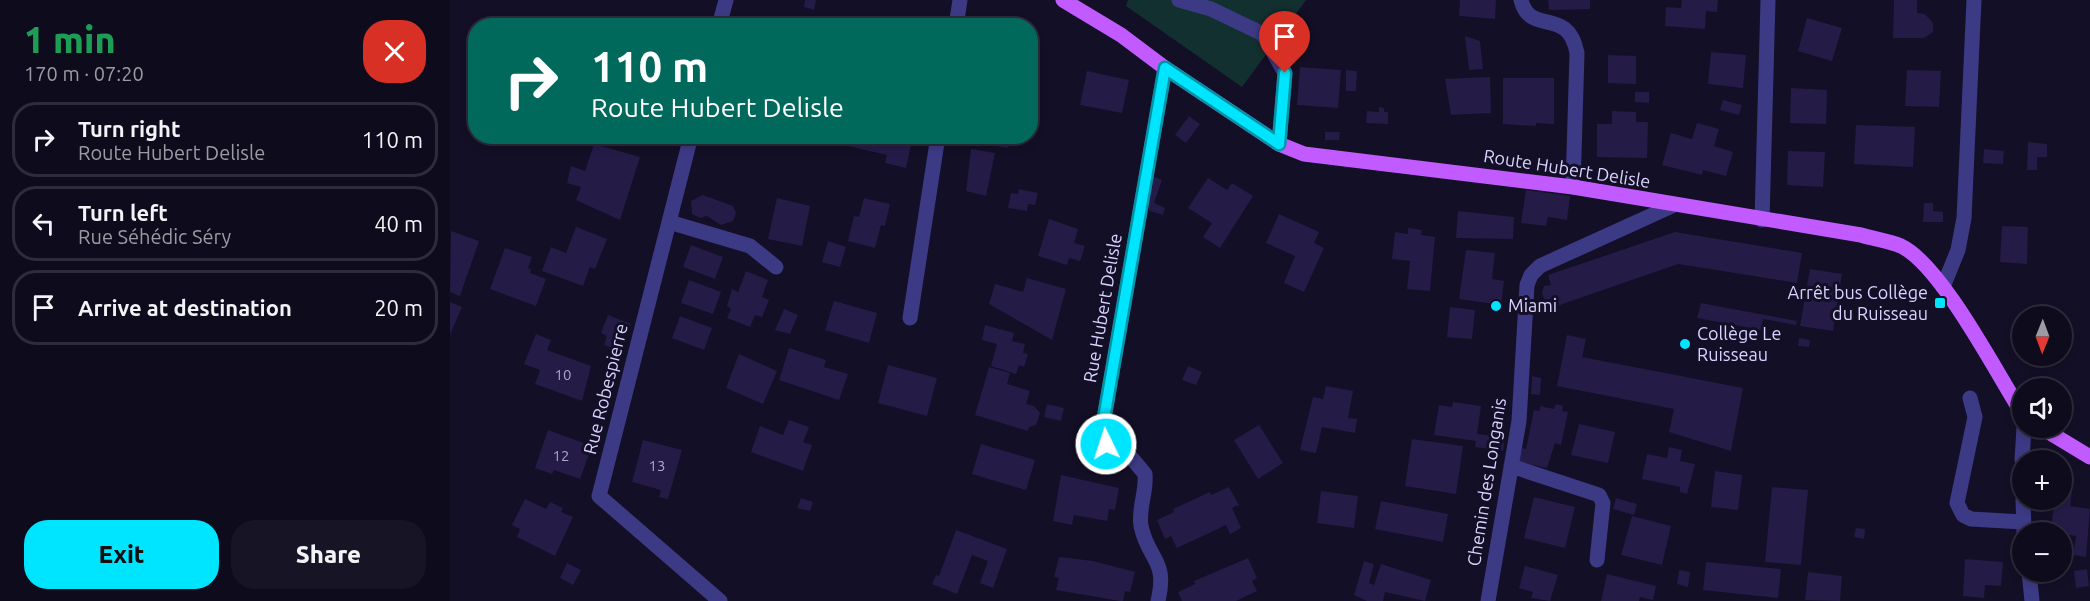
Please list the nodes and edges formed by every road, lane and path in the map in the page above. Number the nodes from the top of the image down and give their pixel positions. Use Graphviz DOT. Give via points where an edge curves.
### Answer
graph roads {
  1 [pos="726,0"];
  2 [pos="960,0"];
  3 [pos="1063,0"];
  4 [pos="1179,0"];
  5 [pos="1521,0"];
  6 [pos="1768,0"];
  7 [pos="1974,0"];
  8 [pos="721,18"];
  9 [pos="957,18"];
  10 [pos="1165,68"];
  11 [pos="689,144"];
  12 [pos="937,144"];
  13 [pos="1279,144"];
  14 [pos="1573,187"];
  15 [pos="1672,206"];
  16 [pos="1762,220"];
  17 [pos="669,222"];
  18 [pos="776,267"];
  19 [pos="1943,287"];
  20 [pos="910,318"];
  21 [pos="2012,397"];
  22 [pos="1971,398"];
  23 [pos="2059,438"];
  24 [pos="2090,457"];
  25 [pos="1511,466"];
  26 [pos="2012,525"];
  27 [pos="1597,560"];
  28 [pos="2030,582"];
  29 [pos="720,601"];
  30 [pos="1158,601"];
  31 [pos="1488,601"];
  32 [pos="2032,601"];
  1 -- 8 [label="street"];
  2 -- 9 [label="street"];
  3 -- 10 [label="main road, Route Hubert Delisle" via="1121,35"];
  4 -- 13 [label="street" via="1211,9 1263,34 1285,73"];
  5 -- 14 [label="street" via="1533,19 1564,26 1574,37 1577,52"];
  6 -- 16 [label="street"];
  7 -- 19 [label="street" via="1964,218 1958,250"];
  10 -- 13 [label="main road, Route Hubert Delisle"];
  10 -- 30 [label="street, Rue Hubert Delisle" via="1102,430 1111,449 1130,456 1145,474 1141,525 1161,571"];
  11 -- 17 [label="street, Rue Robespierre"];
  12 -- 20 [label="street"];
  13 -- 14 [label="main road, Route Hubert Delisle" via="1304,154"];
  14 -- 15 [label="main road, Route Hubert Delisle"];
  15 -- 16 [label="main road, Route Hubert Delisle"];
  15 -- 25 [label="street, Chemin des Longanis" via="1540,266 1531,275 1526,297 1519,421"];
  16 -- 19 [label="main road, Route Hubert Delisle" via="1900,246 1915,255"];
  17 -- 18 [label="street" via="750,246"];
  17 -- 29 [label="street, Rue Robespierre" via="598,496"];
  19 -- 21 [label="main road, Route Hubert Delisle"];
  22 -- 26 [label="street" via="1975,417 1957,503 1963,515 1971,519"];
  23 -- 24 [label="main road"];
  25 -- 27 [label="street" via="1599,495 1604,503"];
  25 -- 31 [label="street, Chemin des Longanis"];
  28 -- 32 [label="street"];
}
